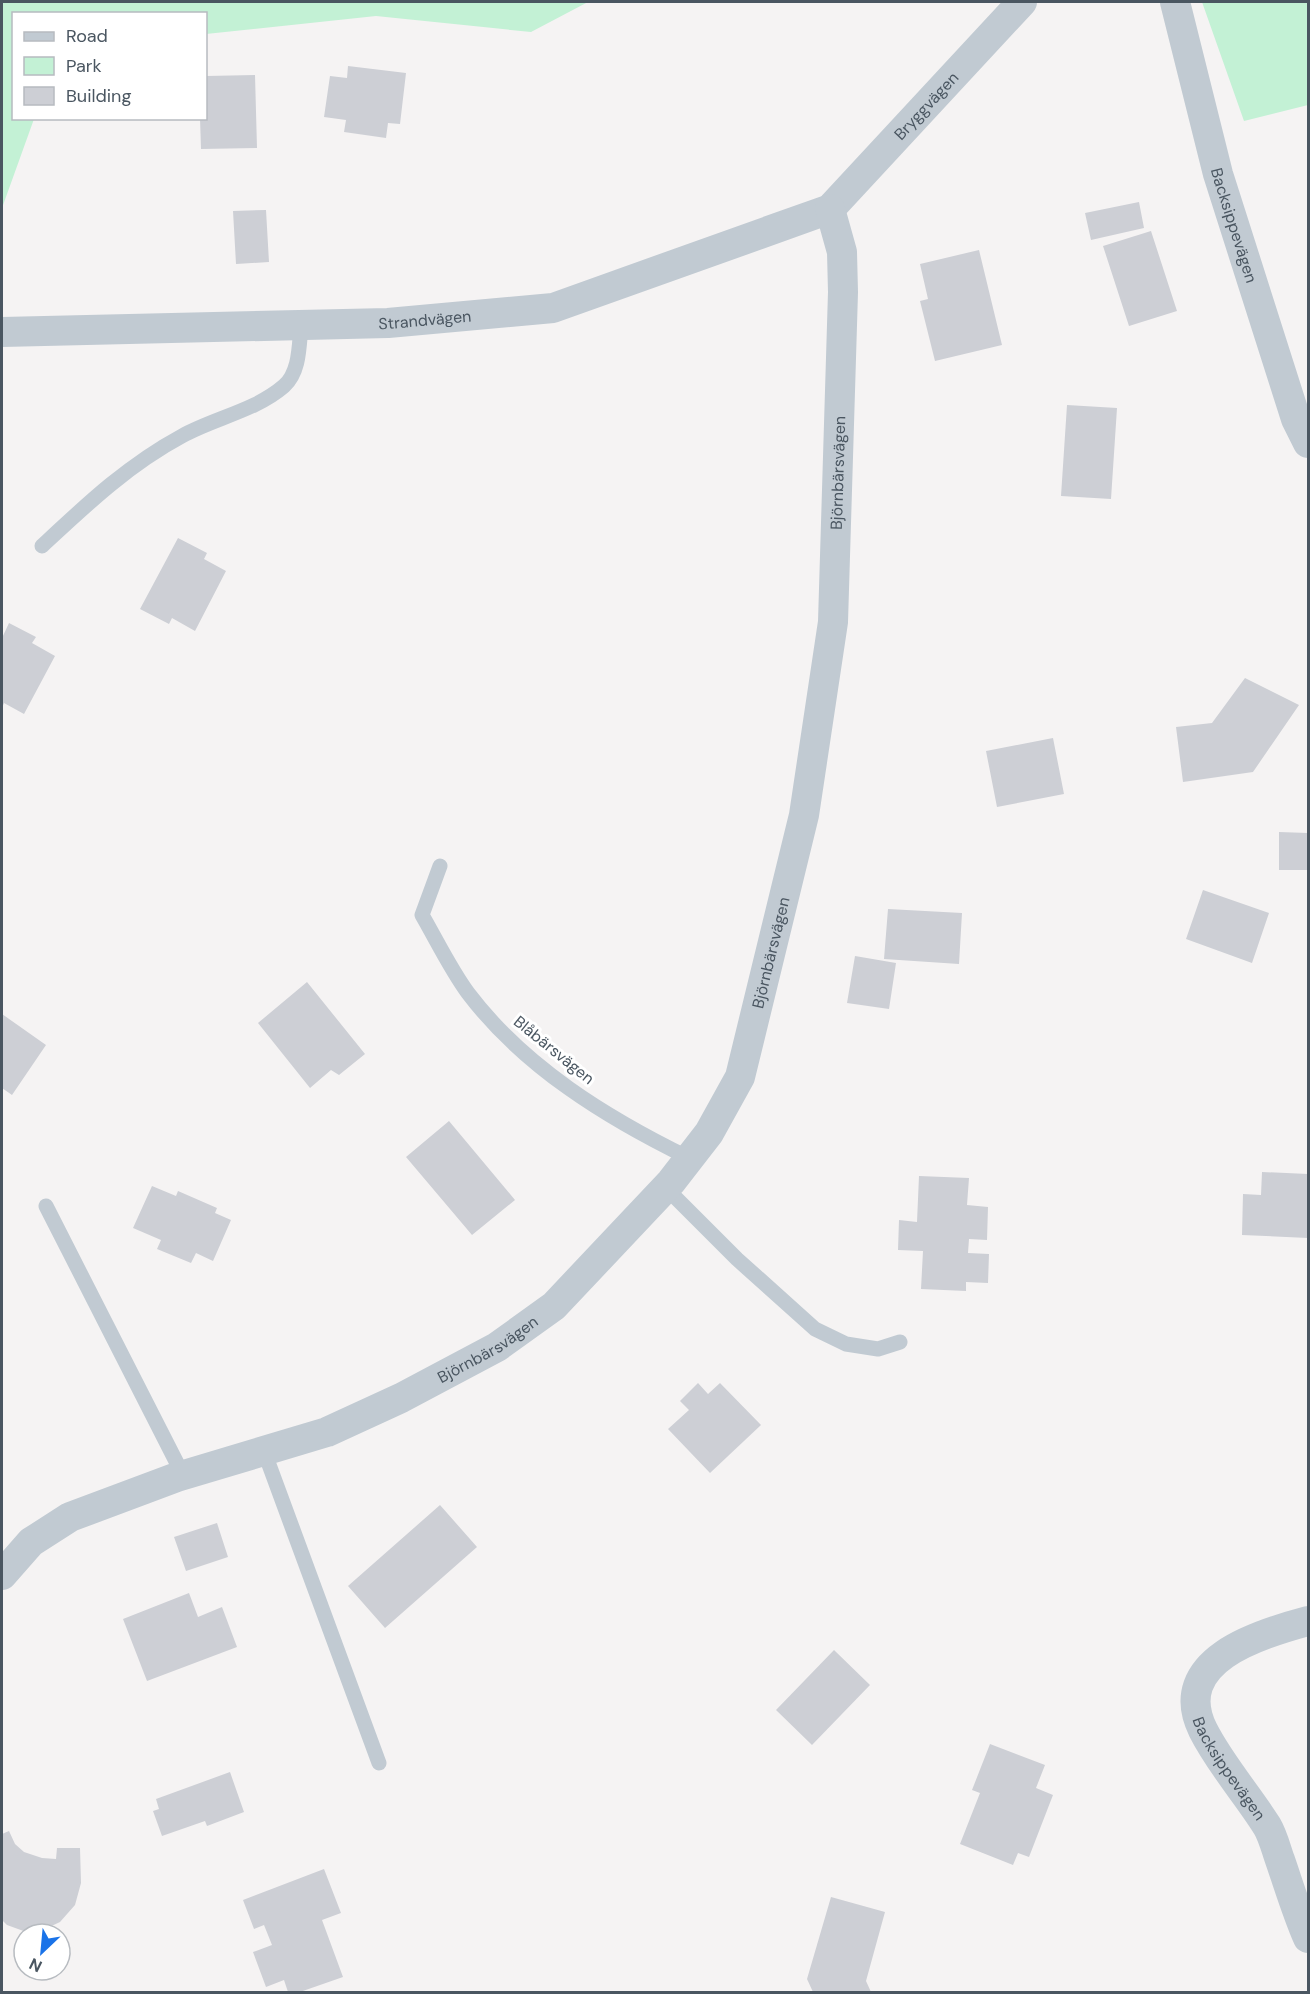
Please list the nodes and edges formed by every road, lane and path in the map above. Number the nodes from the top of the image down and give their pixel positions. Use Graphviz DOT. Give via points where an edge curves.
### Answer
graph roads {
  1 [pos="1022,2"];
  2 [pos="1175,2"];
  3 [pos="830,209"];
  4 [pos="301,326"];
  5 [pos="2,332"];
  6 [pos="1308,443"];
  7 [pos="42,546"];
  8 [pos="440,866"];
  9 [pos="689,1158"];
  10 [pos="665,1187"];
  11 [pos="46,1206"];
  12 [pos="900,1342"];
  13 [pos="264,1451"];
  14 [pos="183,1475"];
  15 [pos="2,1575"];
  16 [pos="1308,1621"];
  17 [pos="379,1763"];
  18 [pos="1308,1938"];
  1 -- 3 [label="street, Bryggvägen"];
  2 -- 6 [label="street, Backsippevägen" via="1218,174 1296,419"];
  3 -- 4 [label="street, Strandvägen" via="553,308 388,323"];
  3 -- 9 [label="street, Björnbärsvägen" via="842,252 843,292 833,622 808,792 740,1077 709,1133"];
  4 -- 5 [label="street, Strandvägen"];
  4 -- 7 [label="lane" via="297,365 285,385 246,409 183,435 138,461"];
  8 -- 9 [label="lane, Blåbärsvägen" via="422,915 467,992 495,1026 573,1091 650,1139"];
  9 -- 10 [label="street, Björnbärsvägen"];
  10 -- 12 [label="lane" via="815,1329 846,1344 878,1349"];
  10 -- 13 [label="street, Björnbärsvägen" via="554,1306 496,1347 327,1432"];
  11 -- 14 [label="lane"];
  13 -- 14 [label="street, Björnbärsvägen"];
  13 -- 17 [label="lane"];
  14 -- 15 [label="street, Björnbärsvägen" via="70,1517 31,1542"];
  16 -- 18 [label="street, Backsippevägen" via="1250,1640 1220,1657 1199,1684 1195,1702 1204,1733 1269,1828"];
}
